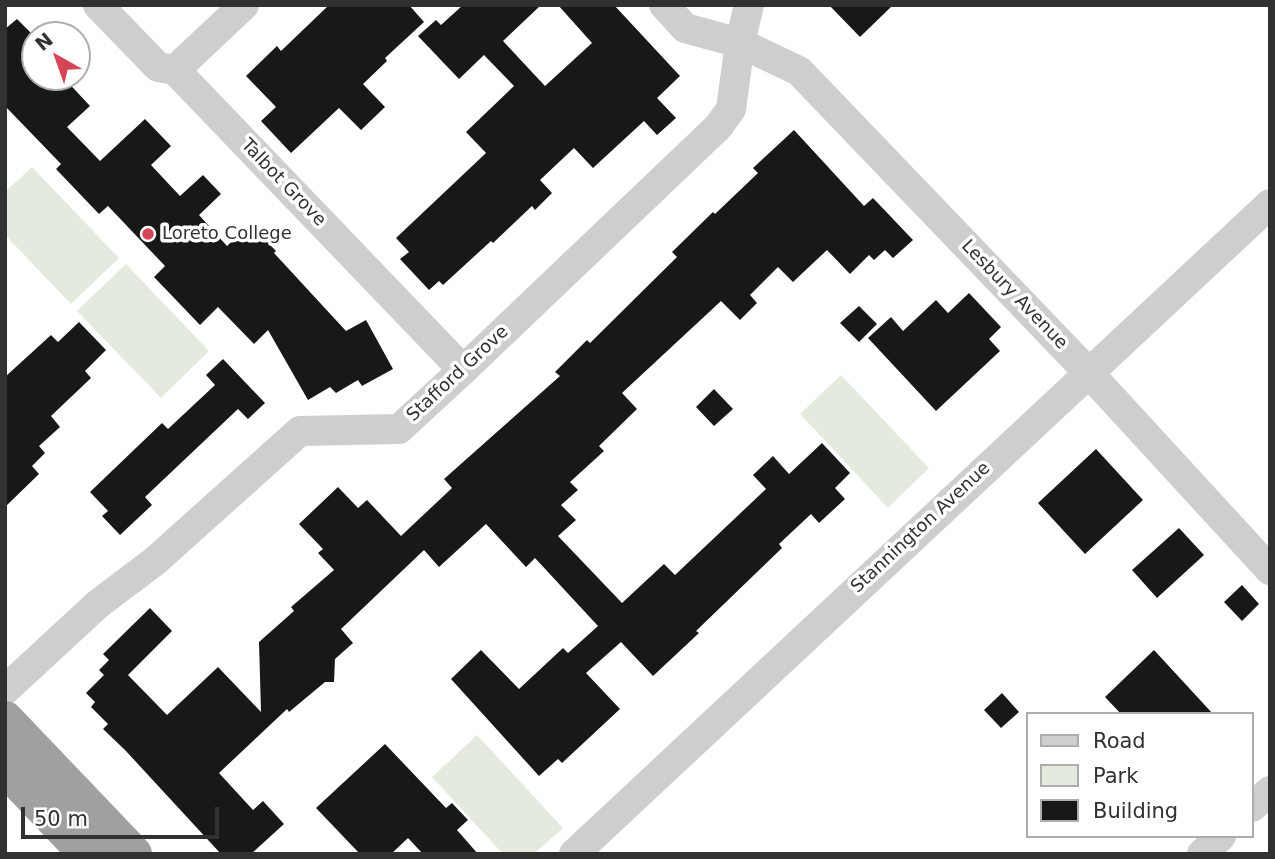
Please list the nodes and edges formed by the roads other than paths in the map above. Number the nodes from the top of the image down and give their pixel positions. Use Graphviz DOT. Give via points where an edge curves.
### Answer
graph roads {
  1 [pos="98,5"];
  2 [pos="244,5"];
  3 [pos="664,5"];
  4 [pos="750,5"];
  5 [pos="740,43"];
  6 [pos="175,70"];
  7 [pos="1270,204"];
  8 [pos="463,370"];
  9 [pos="1088,372"];
  10 [pos="1270,570"];
  11 [pos="5,690"];
  12 [pos="5,720"];
  13 [pos="5,767"];
  14 [pos="1270,791"];
  15 [pos="1254,805"];
  16 [pos="1219,838"];
  17 [pos="89,854"];
  18 [pos="133,854"];
  19 [pos="574,854"];
  20 [pos="1202,854"];
  1 -- 6 [label="street, Talbot Grove" via="158,67"];
  2 -- 6 [label="street"];
  3 -- 5 [label="street, Lesbury Avenue" via="685,28"];
  4 -- 5 [label="street, Stafford Grove"];
  5 -- 8 [label="street, Stafford Grove" via="731,109 718,127"];
  5 -- 9 [label="street, Lesbury Avenue" via="799,71"];
  6 -- 8 [label="street, Talbot Grove"];
  7 -- 9 [label="street, Stannington Avenue"];
  8 -- 11 [label="street, Stafford Grove" via="399,429 300,431"];
  9 -- 10 [label="street, Lesbury Avenue"];
  9 -- 19 [label="street, Stannington Avenue"];
  12 -- 18 [label="highway"];
  13 -- 17 [label="highway"];
  14 -- 15 [label="street"];
  16 -- 20 [label="street"];
}
